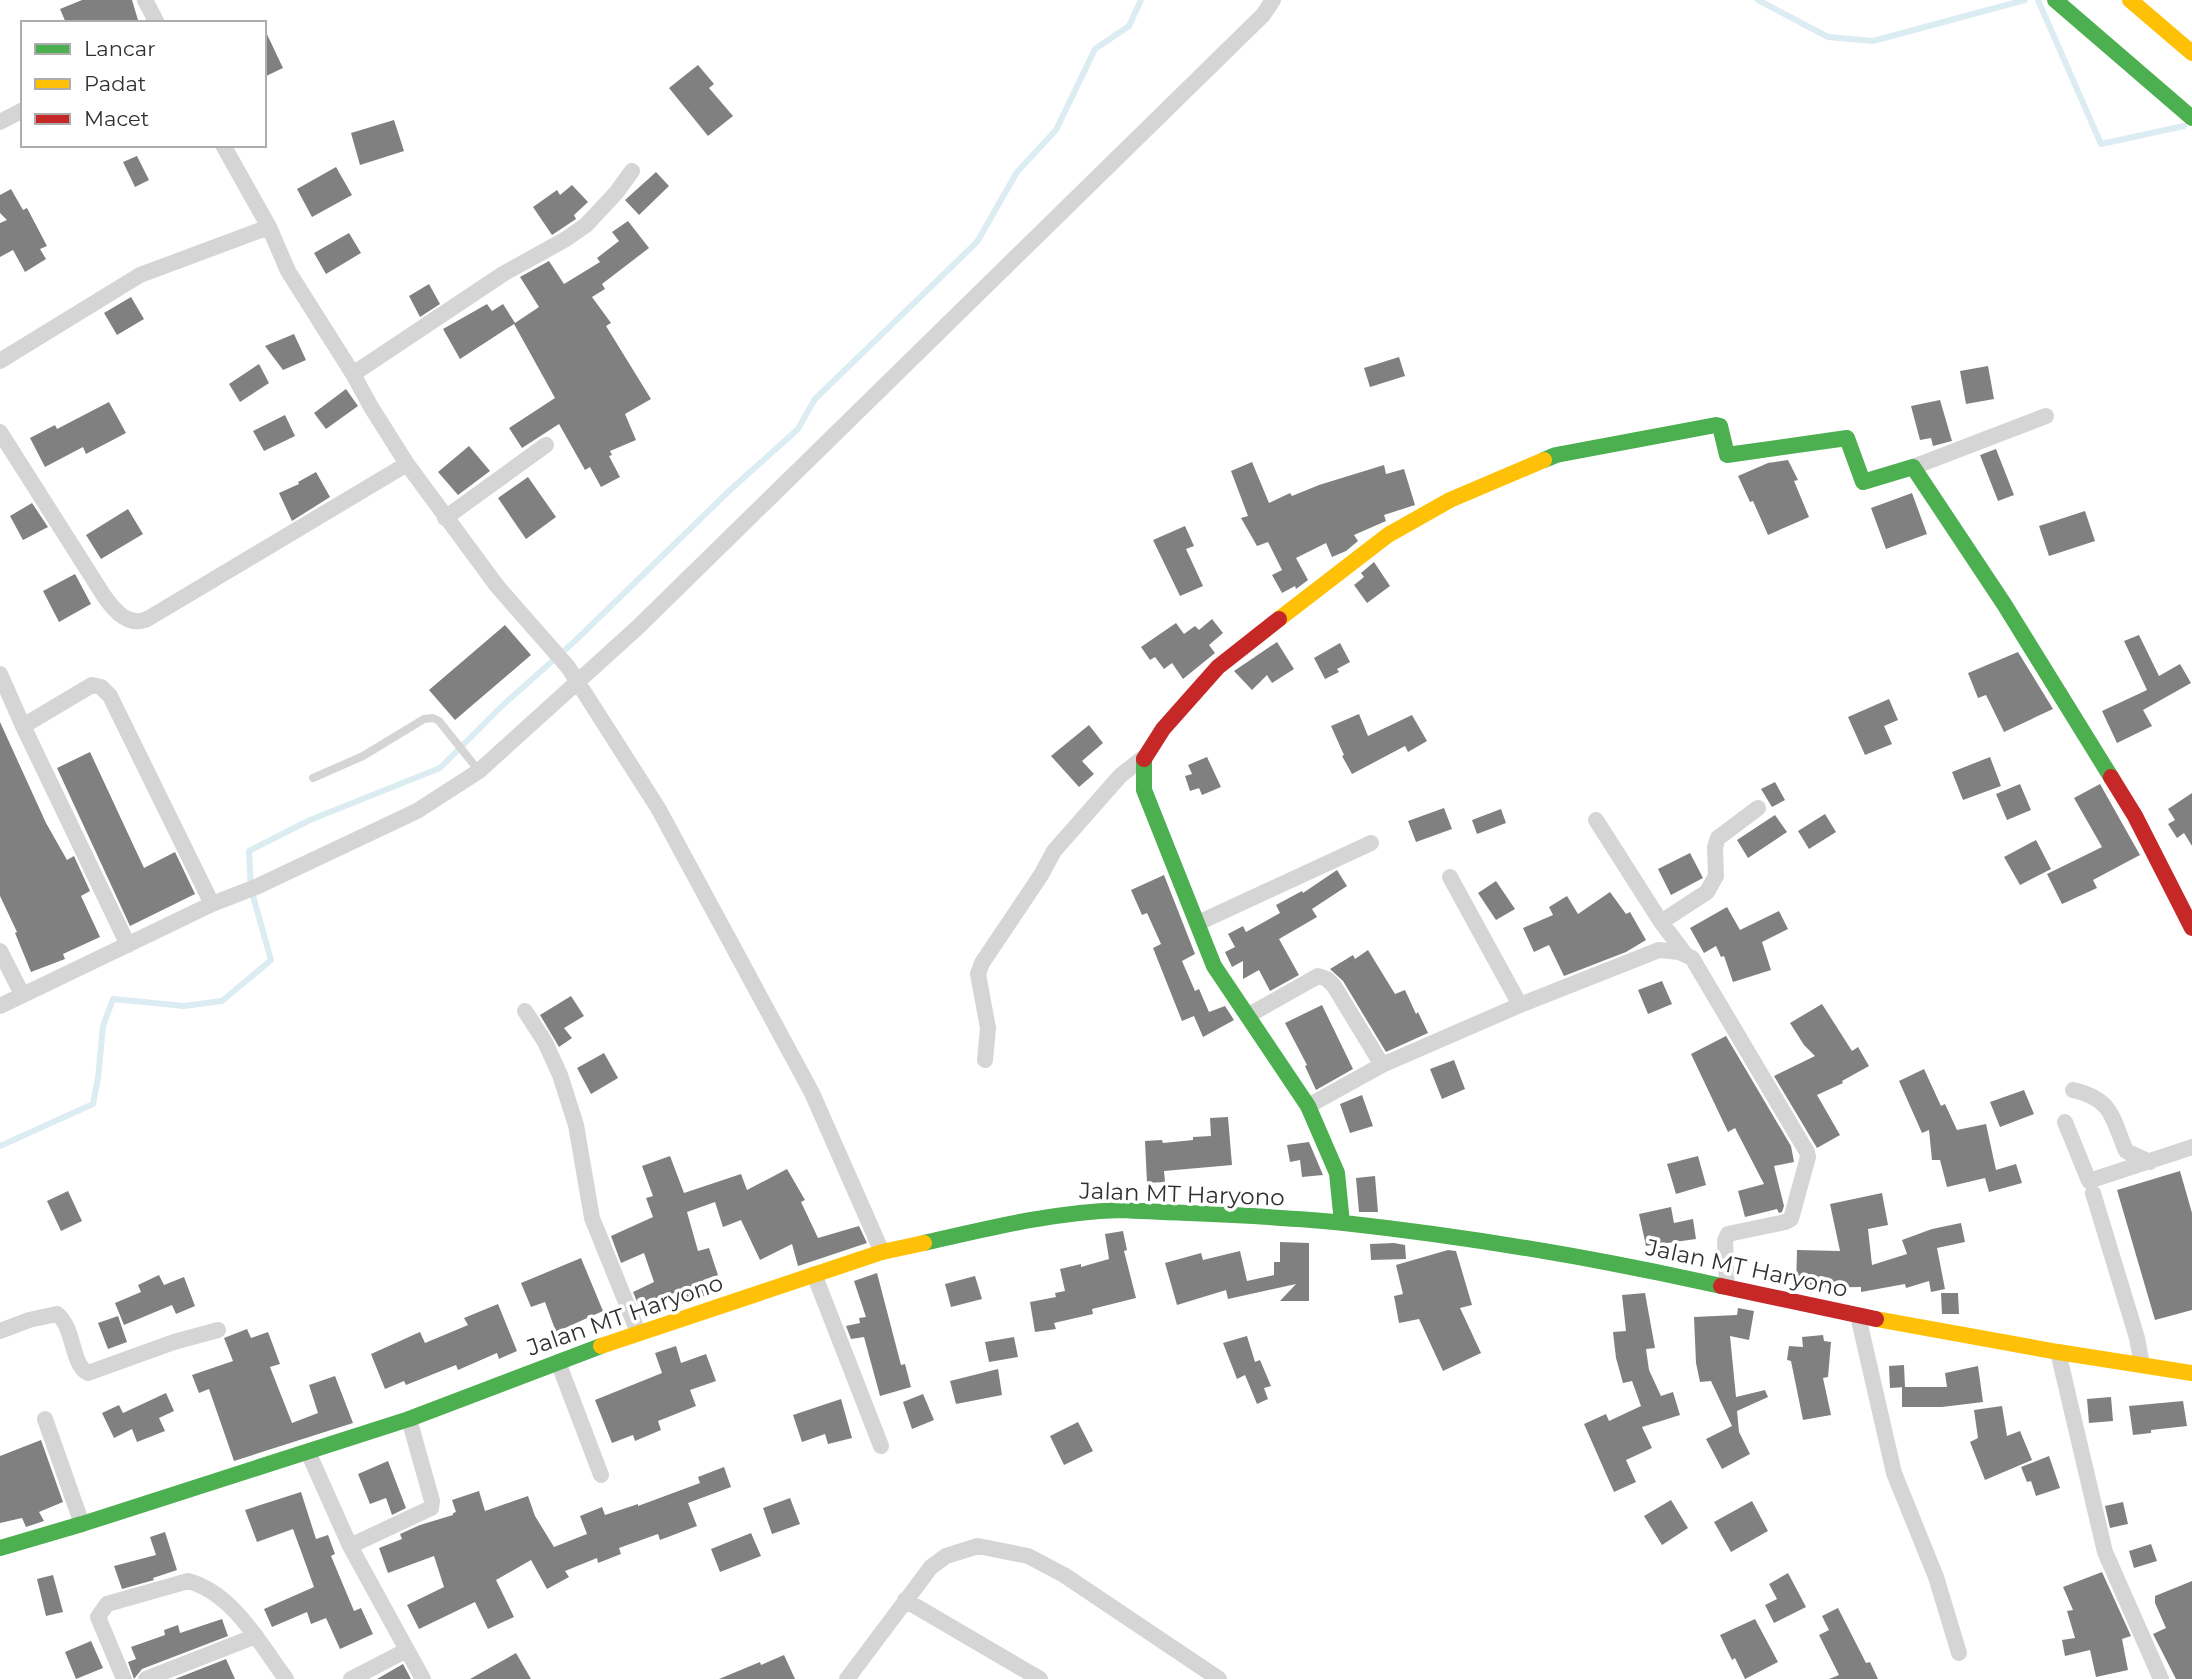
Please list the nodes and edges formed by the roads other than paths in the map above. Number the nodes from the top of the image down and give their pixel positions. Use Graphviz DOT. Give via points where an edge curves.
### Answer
graph roads {
  1 [pos="145,0"];
  2 [pos="1273,0"];
  3 [pos="2055,0"];
  4 [pos="2130,0"];
  5 [pos="156,21"];
  6 [pos="2192,53"];
  7 [pos="21,111"];
  8 [pos="2192,117"];
  9 [pos="0,122"];
  10 [pos="224,147"];
  11 [pos="632,171"];
  12 [pos="269,228"];
  13 [pos="0,360"];
  14 [pos="354,374"];
  15 [pos="2046,416"];
  16 [pos="0,432"];
  17 [pos="546,445"];
  18 [pos="407,464"];
  19 [pos="1913,467"];
  20 [pos="444,518"];
  21 [pos="0,674"];
  22 [pos="573,674"];
  23 [pos="23,726"];
  24 [pos="1144,757"];
  25 [pos="475,766"];
  26 [pos="313,778"];
  27 [pos="1758,807"];
  28 [pos="1596,820"];
  29 [pos="1371,843"];
  30 [pos="1450,877"];
  31 [pos="212,904"];
  32 [pos="1198,922"];
  33 [pos="1661,922"];
  34 [pos="2192,928"];
  35 [pos="128,945"];
  36 [pos="0,951"];
  37 [pos="1686,955"];
  38 [pos="22,994"];
  39 [pos="1520,1005"];
  40 [pos="0,1006"];
  41 [pos="525,1011"];
  42 [pos="1249,1015"];
  43 [pos="985,1060"];
  44 [pos="1382,1065"];
  45 [pos="2073,1090"];
  46 [pos="1308,1107"];
  47 [pos="2065,1122"];
  48 [pos="2192,1147"];
  49 [pos="2150,1162"];
  50 [pos="2093,1193"];
  51 [pos="1342,1223"];
  52 [pos="882,1252"];
  53 [pos="814,1275"];
  54 [pos="1727,1287"];
  55 [pos="1858,1316"];
  56 [pos="218,1330"];
  57 [pos="0,1331"];
  58 [pos="638,1332"];
  59 [pos="2058,1352"];
  60 [pos="558,1362"];
  61 [pos="2143,1365"];
  62 [pos="2192,1373"];
  63 [pos="45,1419"];
  64 [pos="409,1419"];
  65 [pos="881,1446"];
  66 [pos="308,1452"];
  67 [pos="601,1475"];
  68 [pos="82,1524"];
  69 [pos="350,1546"];
  70 [pos="0,1548"];
  71 [pos="905,1600"];
  72 [pos="256,1636"];
  73 [pos="407,1650"];
  74 [pos="1959,1653"];
  75 [pos="1213,1677"];
  76 [pos="850,1678"];
  77 [pos="124,1679"];
  78 [pos="146,1679"];
  79 [pos="286,1679"];
  80 [pos="351,1679"];
  81 [pos="423,1679"];
  82 [pos="1040,1679"];
  83 [pos="2161,1679"];
  1 -- 5 [label="street"];
  2 -- 22 [label="street" via="1263,15 637,628"];
  3 -- 8 [label="main road"];
  4 -- 6 [label="main road"];
  7 -- 9 [label="street"];
  10 -- 12 [label="street"];
  11 -- 14 [label="street" via="586,225 503,274"];
  12 -- 13 [label="street" via="140,275"];
  12 -- 14 [label="street" via="288,271"];
  14 -- 18 [label="street"];
  15 -- 19 [label="street"];
  16 -- 18 [label="street" via="114,610 135,622 149,618"];
  17 -- 20 [label="street"];
  18 -- 20 [label="street"];
  19 -- 24 [label="main road" via="1863,482 1847,438 1727,455 1716,425 1556,455 1450,500 1388,535 1218,667"];
  19 -- 34 [label="main road" via="2135,816"];
  20 -- 22 [label="street"];
  21 -- 23 [label="street"];
  22 -- 25 [label="street"];
  22 -- 52 [label="street" via="658,808 734,947 812,1093"];
  23 -- 31 [label="street" via="92,685 101,687 110,696"];
  23 -- 35 [label="street"];
  24 -- 32 [label="main road" via="1144,790"];
  24 -- 43 [label="street" via="1120,776 1054,851 982,963 978,974 988,1028"];
  25 -- 26 [label="lane" via="433,718"];
  25 -- 31 [label="street" via="416,811"];
  27 -- 33 [label="street" via="1717,838 1716,876 1707,892"];
  28 -- 33 [label="street"];
  29 -- 32 [label="street"];
  30 -- 39 [label="street"];
  31 -- 35 [label="street"];
  32 -- 42 [label="main road" via="1214,966"];
  33 -- 37 [label="street"];
  35 -- 38 [label="street"];
  36 -- 38 [label="street"];
  37 -- 39 [label="street" via="1659,950"];
  37 -- 54 [label="street" via="1692,958 1808,1157 1791,1219 1728,1234"];
  38 -- 40 [label="street"];
  39 -- 44 [label="street"];
  41 -- 58 [label="street" via="560,1075 576,1125 592,1218"];
  42 -- 44 [label="street" via="1318,976 1327,979"];
  42 -- 46 [label="main road"];
  44 -- 46 [label="street"];
  45 -- 49 [label="street" via="2089,1093 2110,1111 2126,1151"];
  46 -- 51 [label="main road" via="1337,1173"];
  47 -- 49 [label="street" via="2089,1181"];
  48 -- 49 [label="street"];
  50 -- 61 [label="street"];
  51 -- 52 [label="main road, Jalan MT Haryono" via="1088,1211 1023,1220"];
  51 -- 54 [label="main road, Jalan MT Haryono" via="1618,1263"];
  52 -- 53 [label="main road, Jalan MT Haryono"];
  53 -- 58 [label="main road, Jalan MT Haryono"];
  53 -- 65 [label="street"];
  54 -- 55 [label="main road, Jalan MT Haryono"];
  55 -- 59 [label="main road, Jalan MT Haryono"];
  55 -- 74 [label="street" via="1894,1472 1937,1577"];
  56 -- 57 [label="street" via="88,1373 81,1367 68,1326 57,1314"];
  58 -- 60 [label="main road, Jalan MT Haryono"];
  59 -- 61 [label="main road, Jalan MT Haryono"];
  59 -- 83 [label="street" via="2105,1552"];
  60 -- 64 [label="main road, Jalan MT Haryono"];
  60 -- 67 [label="street"];
  61 -- 62 [label="main road, Jalan MT Haryono"];
  63 -- 68 [label="street"];
  64 -- 66 [label="main road, Jalan MT Haryono"];
  64 -- 69 [label="street" via="431,1508"];
  66 -- 68 [label="main road, Jalan MT Haryono"];
  66 -- 69 [label="street"];
  68 -- 70 [label="main road, Jalan MT Haryono"];
  69 -- 73 [label="street"];
  71 -- 75 [label="street" via="946,1556 978,1546 1028,1556 1064,1575"];
  71 -- 76 [label="street"];
  71 -- 82 [label="street"];
  72 -- 77 [label="street" via="218,1595 188,1581 107,1604 98,1617"];
  72 -- 78 [label="street"];
  72 -- 79 [label="street"];
  73 -- 80 [label="street"];
  73 -- 81 [label="street"];
}
